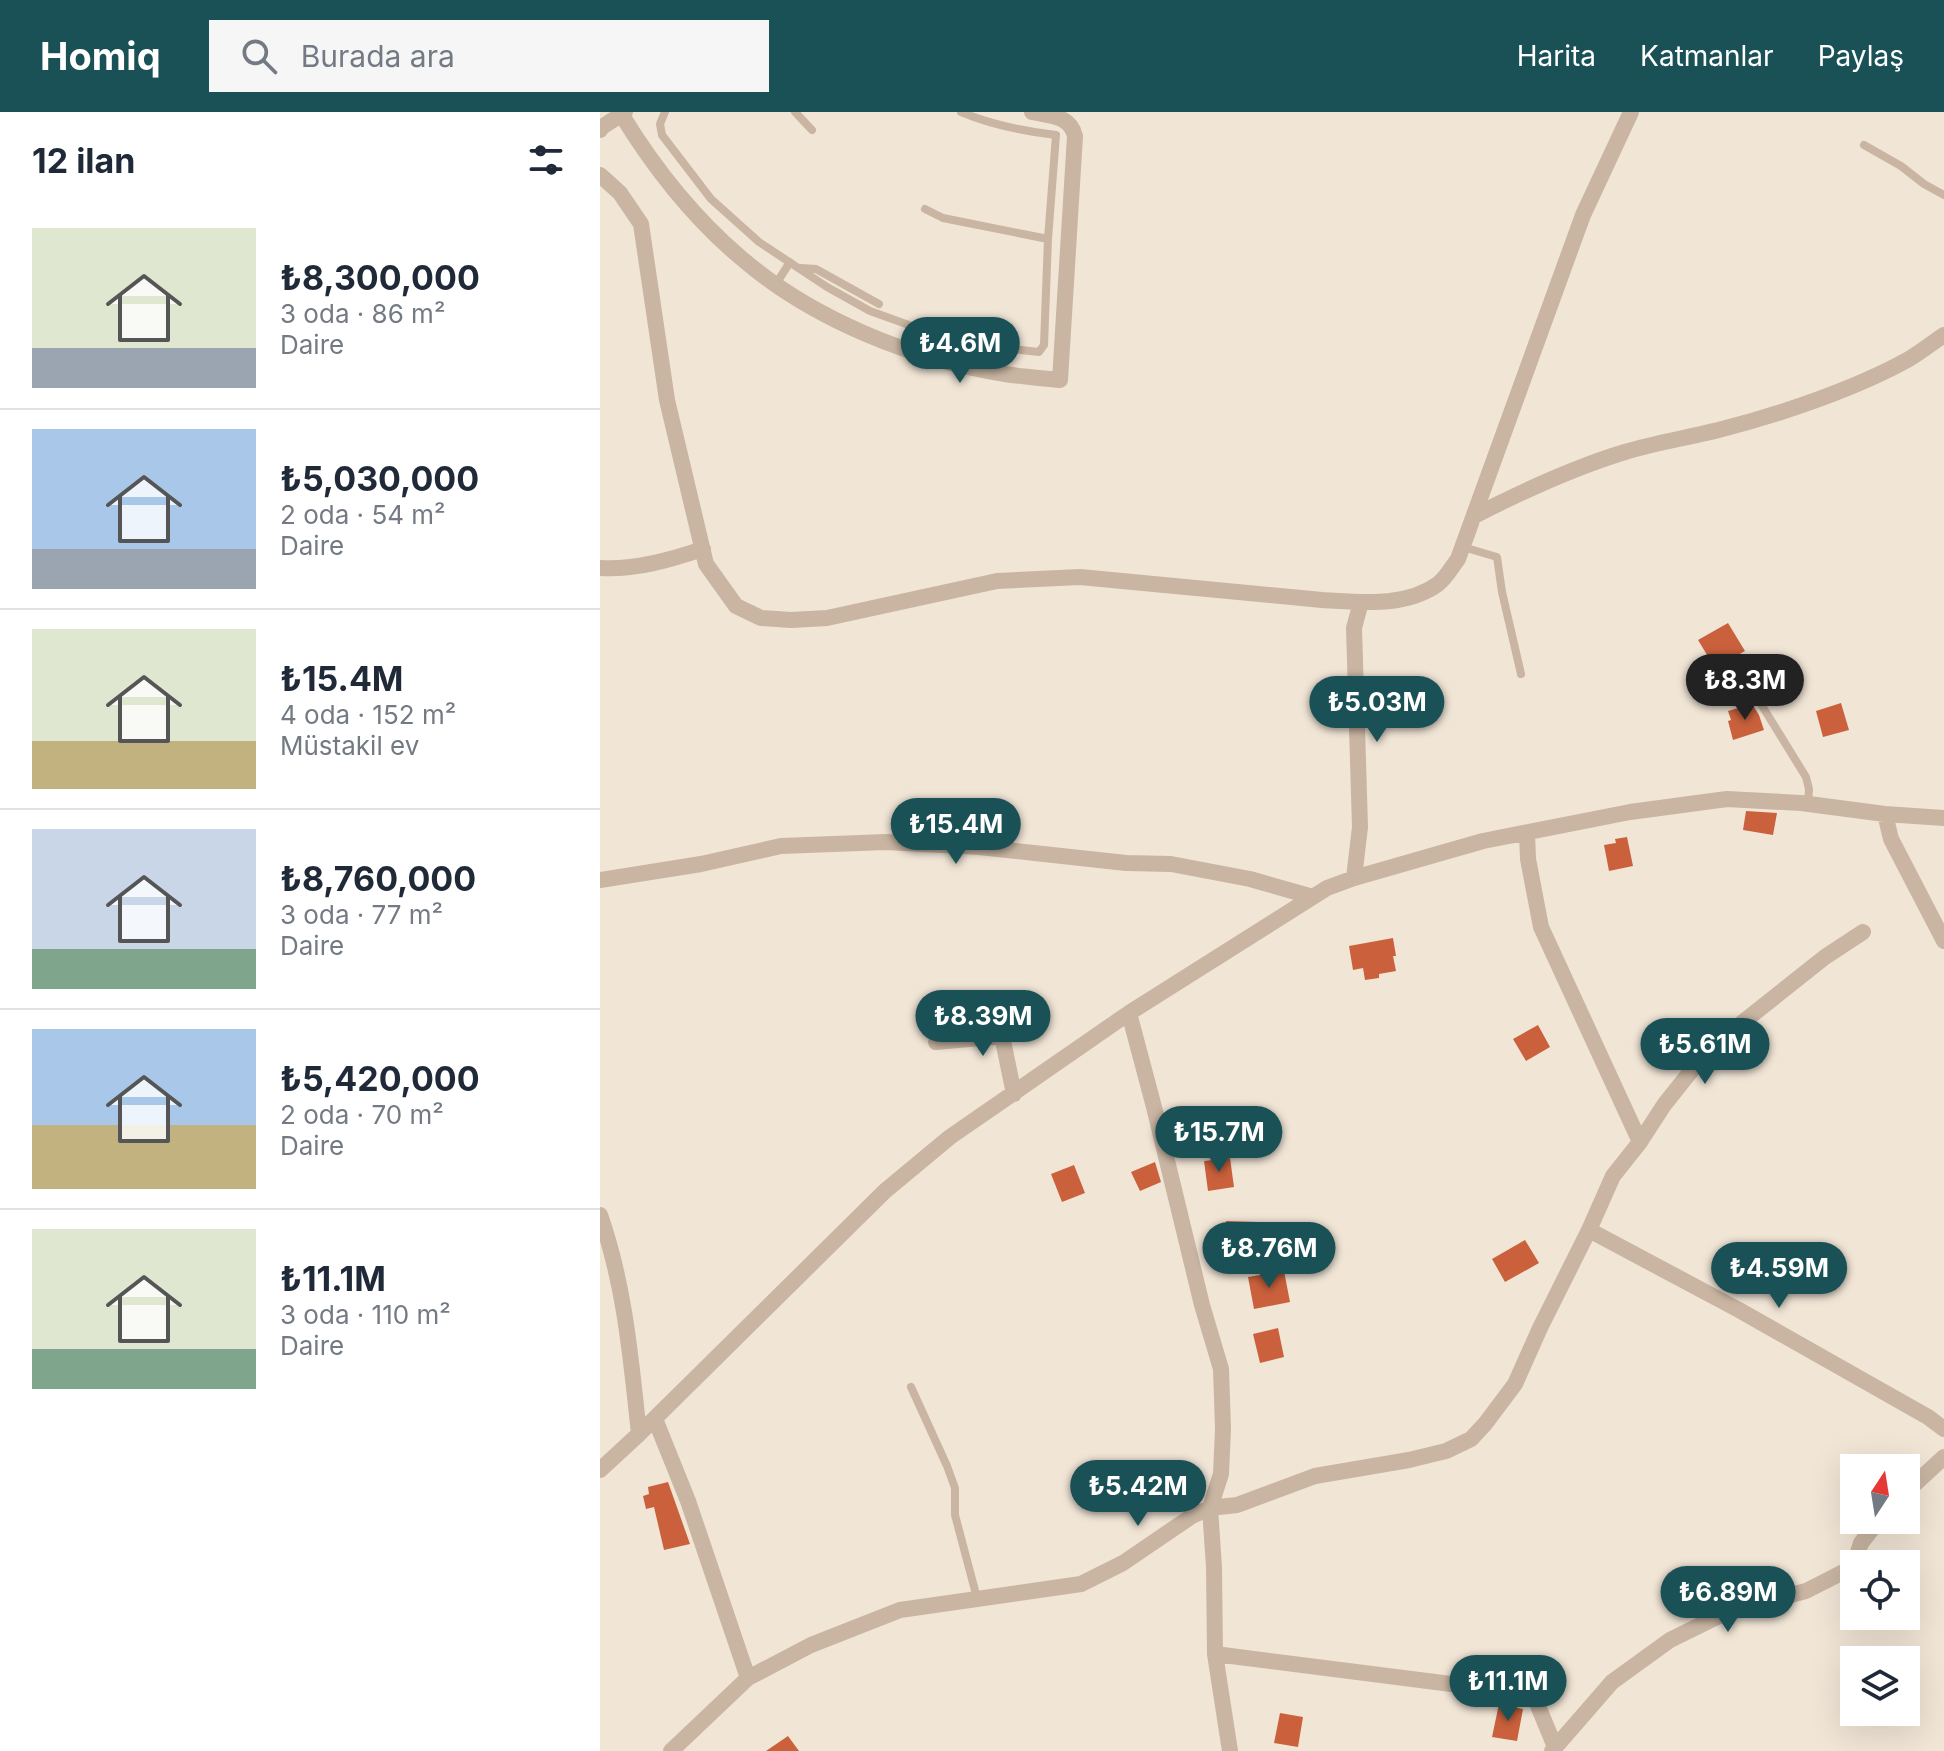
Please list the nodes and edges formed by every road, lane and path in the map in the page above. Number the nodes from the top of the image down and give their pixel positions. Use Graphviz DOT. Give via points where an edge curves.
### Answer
graph roads {
  1 [pos="665,112"];
  2 [pos="795,112"];
  3 [pos="961,112"];
  4 [pos="1032,112"];
  5 [pos="1631,112"];
  6 [pos="622,113"];
  7 [pos="601,128"];
  8 [pos="812,130"];
  9 [pos="1864,145"];
  10 [pos="600,175"];
  11 [pos="1944,195"];
  12 [pos="925,209"];
  13 [pos="1048,239"];
  14 [pos="790,262"];
  15 [pos="799,268"];
  16 [pos="776,284"];
  17 [pos="879,304"];
  18 [pos="1944,335"];
  19 [pos="1474,516"];
  20 [pos="1463,547"];
  21 [pos="703,549"];
  22 [pos="600,568"];
  23 [pos="1361,602"];
  24 [pos="1521,674"];
  25 [pos="1756,696"];
  26 [pos="1808,804"];
  27 [pos="1885,814"];
  28 [pos="1944,818"];
  29 [pos="1527,833"];
  30 [pos="1354,878"];
  31 [pos="600,880"];
  32 [pos="1313,897"];
  33 [pos="1863,932"];
  34 [pos="1944,941"];
  35 [pos="1129,1013"];
  36 [pos="936,1042"];
  37 [pos="1014,1094"];
  38 [pos="1640,1142"];
  39 [pos="600,1215"];
  40 [pos="1589,1230"];
  41 [pos="911,1387"];
  42 [pos="655,1419"];
  43 [pos="1944,1429"];
  44 [pos="639,1434"];
  45 [pos="1944,1457"];
  46 [pos="600,1470"];
  47 [pos="1920,1479"];
  48 [pos="1210,1508"];
  49 [pos="1868,1534"];
  50 [pos="977,1598"];
  51 [pos="1215,1654"];
  52 [pos="748,1678"];
  53 [pos="1553,1749"];
  54 [pos="671,1751"];
  55 [pos="1230,1751"];
  1 -- 14 [label="lane" via="662,135 711,199"];
  2 -- 8 [label="lane"];
  3 -- 13 [label="lane" via="1018,131 1056,135"];
  4 -- 16 [label="street" via="1066,121 1075,136 1060,380 1005,374 907,349 832,317"];
  5 -- 19 [label="street" via="1583,215"];
  6 -- 7 [label="street"];
  6 -- 16 [label="street" via="697,213"];
  9 -- 11 [label="lane"];
  10 -- 21 [label="street" via="641,224 667,400"];
  12 -- 13 [label="lane" via="943,218"];
  13 -- 15 [label="lane" via="1044,345 1036,352 931,333 870,311"];
  14 -- 15 [label="lane"];
  14 -- 16 [label="lane"];
  15 -- 17 [label="lane" via="816,269"];
  18 -- 19 [label="street" via="1863,382 1729,428 1626,451 1531,486"];
  19 -- 20 [label="street"];
  20 -- 23 [label="street" via="1440,583 1400,600"];
  20 -- 24 [label="lane" via="1497,557"];
  21 -- 22 [label="street" via="647,565"];
  21 -- 23 [label="street" via="706,564 736,606 761,618 827,618 997,581 1080,577"];
  23 -- 30 [label="street" via="1354,628 1360,827"];
  25 -- 26 [label="lane" via="1809,783"];
  26 -- 27 [label="street"];
  26 -- 29 [label="street" via="1727,799"];
  27 -- 28 [label="street"];
  27 -- 34 [label="street" via="1891,839"];
  29 -- 30 [label="street"];
  29 -- 38 [label="street" via="1541,927"];
  30 -- 32 [label="street"];
  31 -- 32 [label="street" via="781,846 886,842 1171,864"];
  32 -- 35 [label="street"];
  33 -- 38 [label="street" via="1733,1030 1695,1066"];
  35 -- 37 [label="street"];
  35 -- 48 [label="street" via="1221,1369 1221,1474"];
  36 -- 37 [label="street" via="1002,1036"];
  37 -- 42 [label="street" via="950,1137 885,1191"];
  38 -- 40 [label="street" via="1613,1176"];
  39 -- 44 [label="street" via="627,1319"];
  40 -- 43 [label="street"];
  40 -- 48 [label="street" via="1515,1384 1471,1439 1446,1451 1315,1476 1237,1505"];
  41 -- 50 [label="lane" via="955,1488 955,1515"];
  42 -- 44 [label="street"];
  42 -- 52 [label="street"];
  44 -- 46 [label="street"];
  45 -- 47 [label="street"];
  48 -- 50 [label="street" via="1081,1584"];
  48 -- 51 [label="street"];
  49 -- 53 [label="street" via="1853,1567 1806,1591 1729,1611 1670,1640 1612,1682"];
  50 -- 52 [label="street" via="900,1610 811,1645"];
  51 -- 53 [label="street" via="1522,1693 1536,1701"];
  51 -- 55 [label="street"];
  52 -- 54 [label="street"];
}
